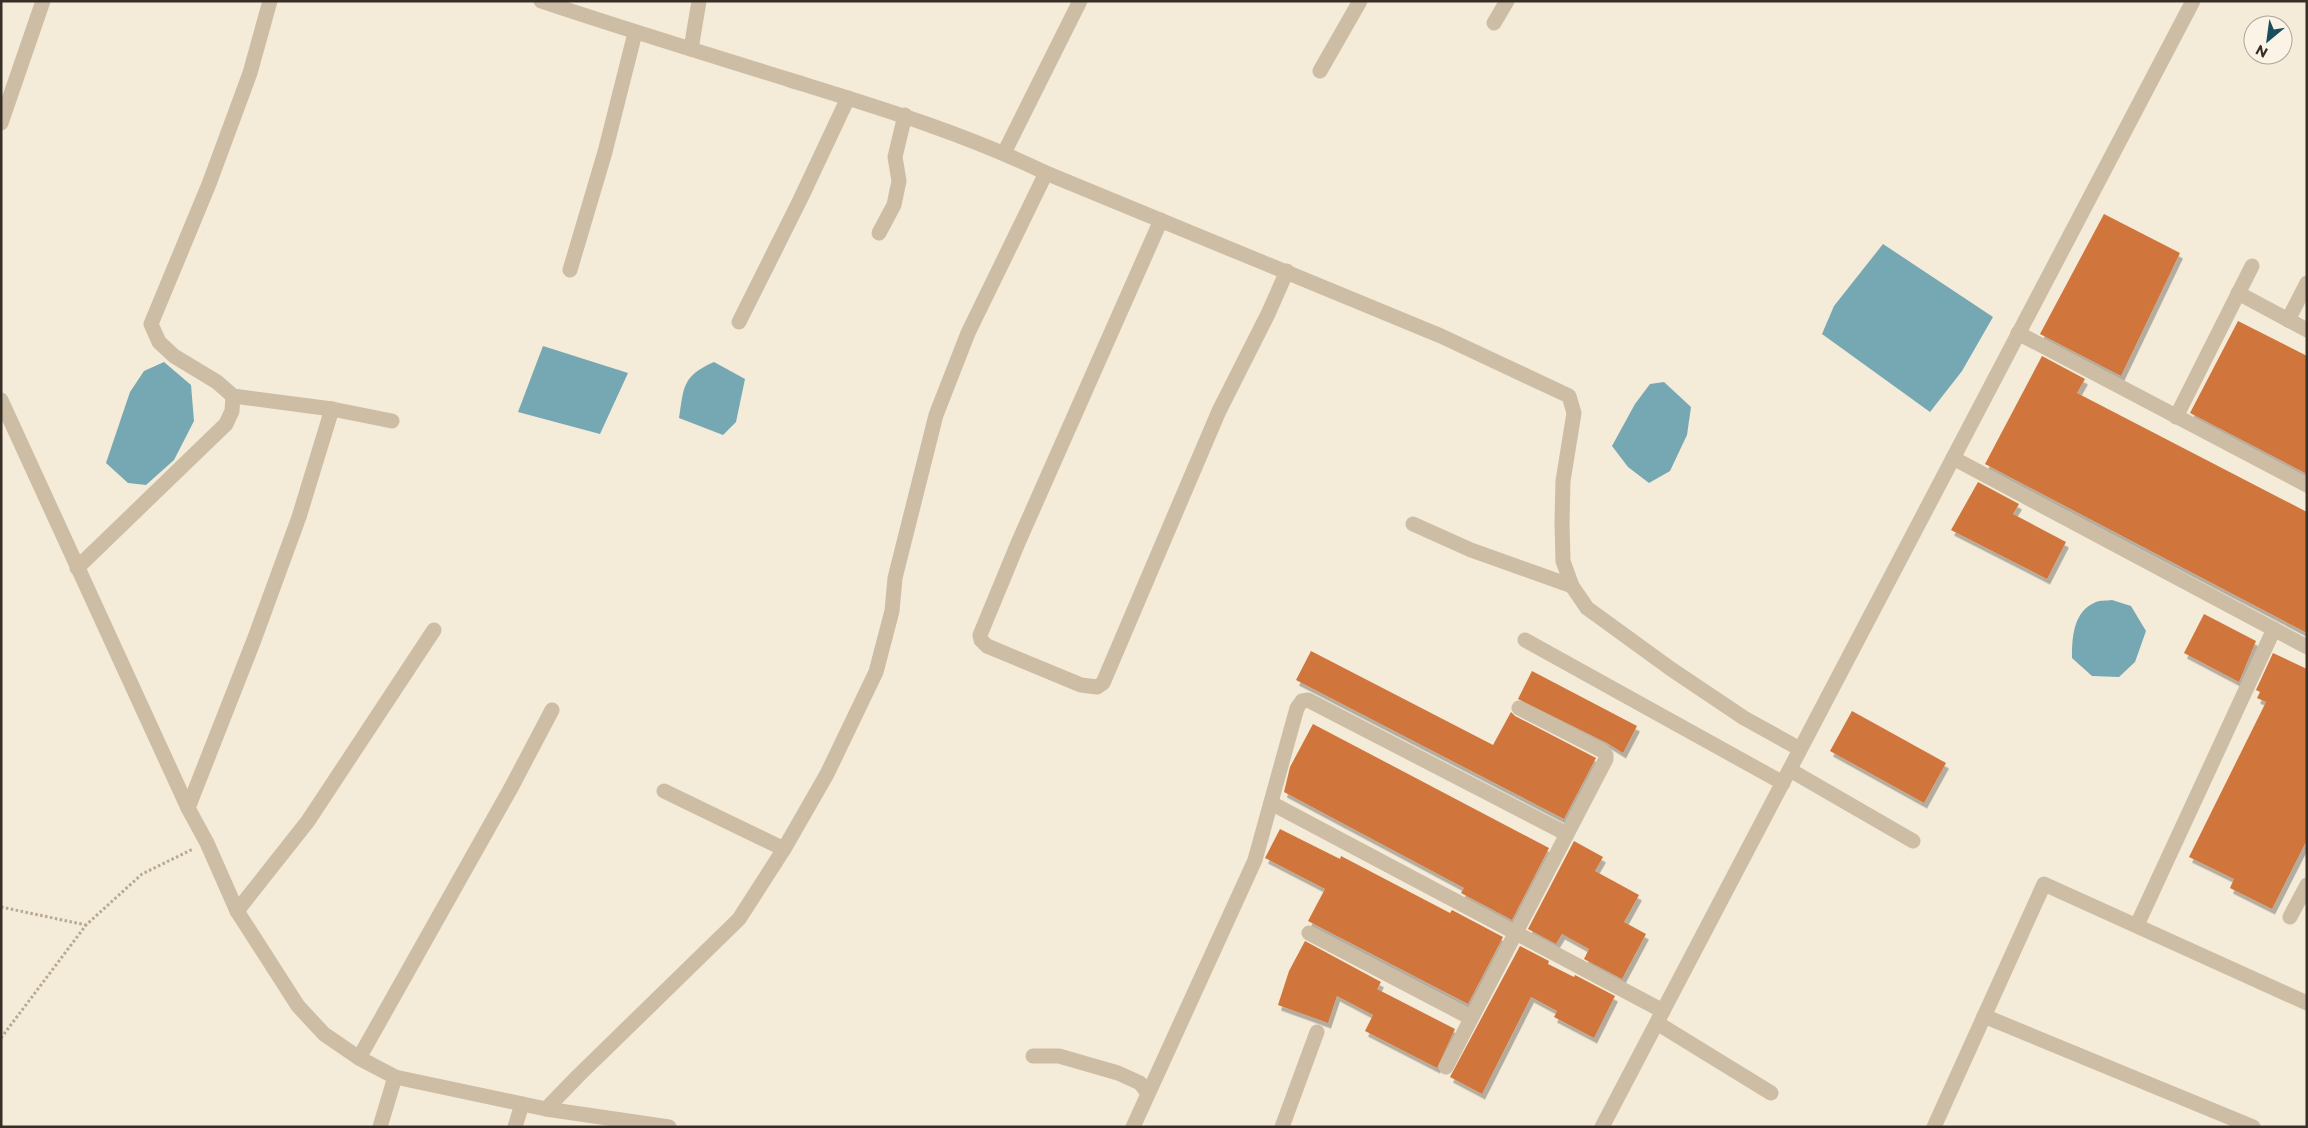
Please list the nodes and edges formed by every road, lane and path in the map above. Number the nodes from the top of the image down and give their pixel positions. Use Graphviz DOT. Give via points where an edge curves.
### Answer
graph roads {
  1 [pos="43,1"];
  2 [pos="270,1"];
  3 [pos="541,1"];
  4 [pos="699,1"];
  5 [pos="1080,1"];
  6 [pos="1360,1"];
  7 [pos="1506,1"];
  8 [pos="2193,1"];
  9 [pos="1494,23"];
  10 [pos="634,33"];
  11 [pos="690,49"];
  12 [pos="1320,70"];
  13 [pos="848,98"];
  14 [pos="905,116"];
  15 [pos="1,123"];
  16 [pos="1004,153"];
  17 [pos="1046,173"];
  18 [pos="1161,220"];
  19 [pos="879,233"];
  20 [pos="2252,266"];
  21 [pos="570,270"];
  22 [pos="1287,271"];
  23 [pos="2307,283"];
  24 [pos="2238,293"];
  25 [pos="2288,320"];
  26 [pos="739,322"];
  27 [pos="2307,330"];
  28 [pos="2018,333"];
  29 [pos="233,396"];
  30 [pos="1,400"];
  31 [pos="332,409"];
  32 [pos="2176,417"];
  33 [pos="392,421"];
  34 [pos="1953,458"];
  35 [pos="2307,485"];
  36 [pos="1413,524"];
  37 [pos="77,568"];
  38 [pos="1572,586"];
  39 [pos="2274,629"];
  40 [pos="434,630"];
  41 [pos="1524,640"];
  42 [pos="2307,647"];
  43 [pos="1519,708"];
  44 [pos="552,710"];
  45 [pos="1800,750"];
  46 [pos="1786,776"];
  47 [pos="664,792"];
  48 [pos="1270,802"];
  49 [pos="188,808"];
  50 [pos="1567,834"];
  51 [pos="1914,841"];
  52 [pos="207,843"];
  53 [pos="784,849"];
  54 [pos="2307,885"];
  55 [pos="1,907"];
  56 [pos="237,911"];
  57 [pos="2290,916"];
  58 [pos="86,925"];
  59 [pos="2137,925"];
  60 [pos="1309,933"];
  61 [pos="1516,933"];
  62 [pos="2307,1003"];
  63 [pos="1984,1016"];
  64 [pos="1660,1017"];
  65 [pos="1472,1018"];
  66 [pos="1318,1032"];
  67 [pos="1,1038"];
  68 [pos="1033,1056"];
  69 [pos="359,1058"];
  70 [pos="1446,1067"];
  71 [pos="395,1077"];
  72 [pos="1148,1093"];
  73 [pos="1771,1093"];
  74 [pos="522,1104"];
  75 [pos="546,1109"];
  76 [pos="571,1112"];
  77 [pos="380,1127"];
  78 [pos="515,1127"];
  79 [pos="581,1127"];
  80 [pos="669,1127"];
  81 [pos="1133,1127"];
  82 [pos="1282,1127"];
  83 [pos="1602,1127"];
  84 [pos="1934,1127"];
  85 [pos="2253,1127"];
  1 -- 15 [label="street"];
  2 -- 29 [label="street" via="250,73 209,184 151,324 159,342 174,356 217,382"];
  3 -- 10 [label="street"];
  4 -- 11 [label="street"];
  5 -- 16 [label="street"];
  6 -- 12 [label="street"];
  7 -- 9 [label="street"];
  8 -- 28 [label="street"];
  10 -- 11 [label="street"];
  10 -- 21 [label="street" via="605,152"];
  11 -- 13 [label="street"];
  13 -- 14 [label="street"];
  13 -- 26 [label="street"];
  14 -- 16 [label="street"];
  14 -- 19 [label="street" via="895,156 899,181 894,205"];
  16 -- 17 [label="street"];
  17 -- 18 [label="street"];
  17 -- 53 [label="street" via="968,333 936,415 895,578 892,611 876,672 827,774"];
  18 -- 22 [label="street"];
  18 -- 22 [label="street" via="980,635 987,646 1081,685 1103,683 1219,411"];
  20 -- 24 [label="street"];
  22 -- 38 [label="street" via="1441,336 1569,396 1574,413 1562,481 1562,523 1563,561"];
  23 -- 25 [label="street"];
  24 -- 25 [label="street"];
  24 -- 32 [label="street"];
  25 -- 27 [label="street"];
  28 -- 32 [label="street"];
  28 -- 34 [label="street"];
  29 -- 31 [label="street"];
  29 -- 37 [label="street" via="232,411 226,424"];
  30 -- 37 [label="street"];
  31 -- 33 [label="street"];
  31 -- 49 [label="street" via="296,526"];
  32 -- 35 [label="street"];
  34 -- 39 [label="street"];
  34 -- 45 [label="street"];
  36 -- 38 [label="street" via="1471,550"];
  37 -- 49 [label="street"];
  38 -- 45 [label="street" via="1587,608 1664,664 1744,718"];
  39 -- 42 [label="street"];
  39 -- 59 [label="street"];
  40 -- 56 [label="street" via="308,821"];
  41 -- 46 [label="street"];
  43 -- 50 [label="street" via="1606,755"];
  44 -- 69 [label="street"];
  45 -- 46 [label="street"];
  46 -- 51 [label="street"];
  46 -- 64 [label="street"];
  47 -- 53 [label="street"];
  48 -- 50 [label="street" via="1297,708 1302,701 1308,700"];
  48 -- 61 [label="street"];
  48 -- 72 [label="street" via="1255,860"];
  49 -- 52 [label="street"];
  50 -- 61 [label="street"];
  52 -- 56 [label="street"];
  52 -- 58 [label="path" via="142,874"];
  53 -- 75 [label="street" via="739,919"];
  54 -- 57 [label="street"];
  55 -- 58 [label="path"];
  56 -- 69 [label="street" via="298,1006 324,1034"];
  58 -- 67 [label="path"];
  59 -- 62 [label="street"];
  59 -- 63 [label="street" via="2044,884"];
  60 -- 65 [label="street"];
  61 -- 64 [label="street"];
  61 -- 65 [label="street"];
  63 -- 84 [label="street"];
  63 -- 85 [label="street"];
  64 -- 73 [label="street"];
  64 -- 83 [label="street"];
  65 -- 70 [label="street"];
  66 -- 82 [label="street"];
  68 -- 72 [label="street" via="1059,1056 1118,1074 1140,1083"];
  69 -- 71 [label="street"];
  71 -- 74 [label="street"];
  71 -- 77 [label="street"];
  72 -- 81 [label="street"];
  74 -- 75 [label="street"];
  74 -- 78 [label="street"];
  75 -- 76 [label="street"];
  76 -- 79 [label="street"];
  76 -- 80 [label="street"];
}
